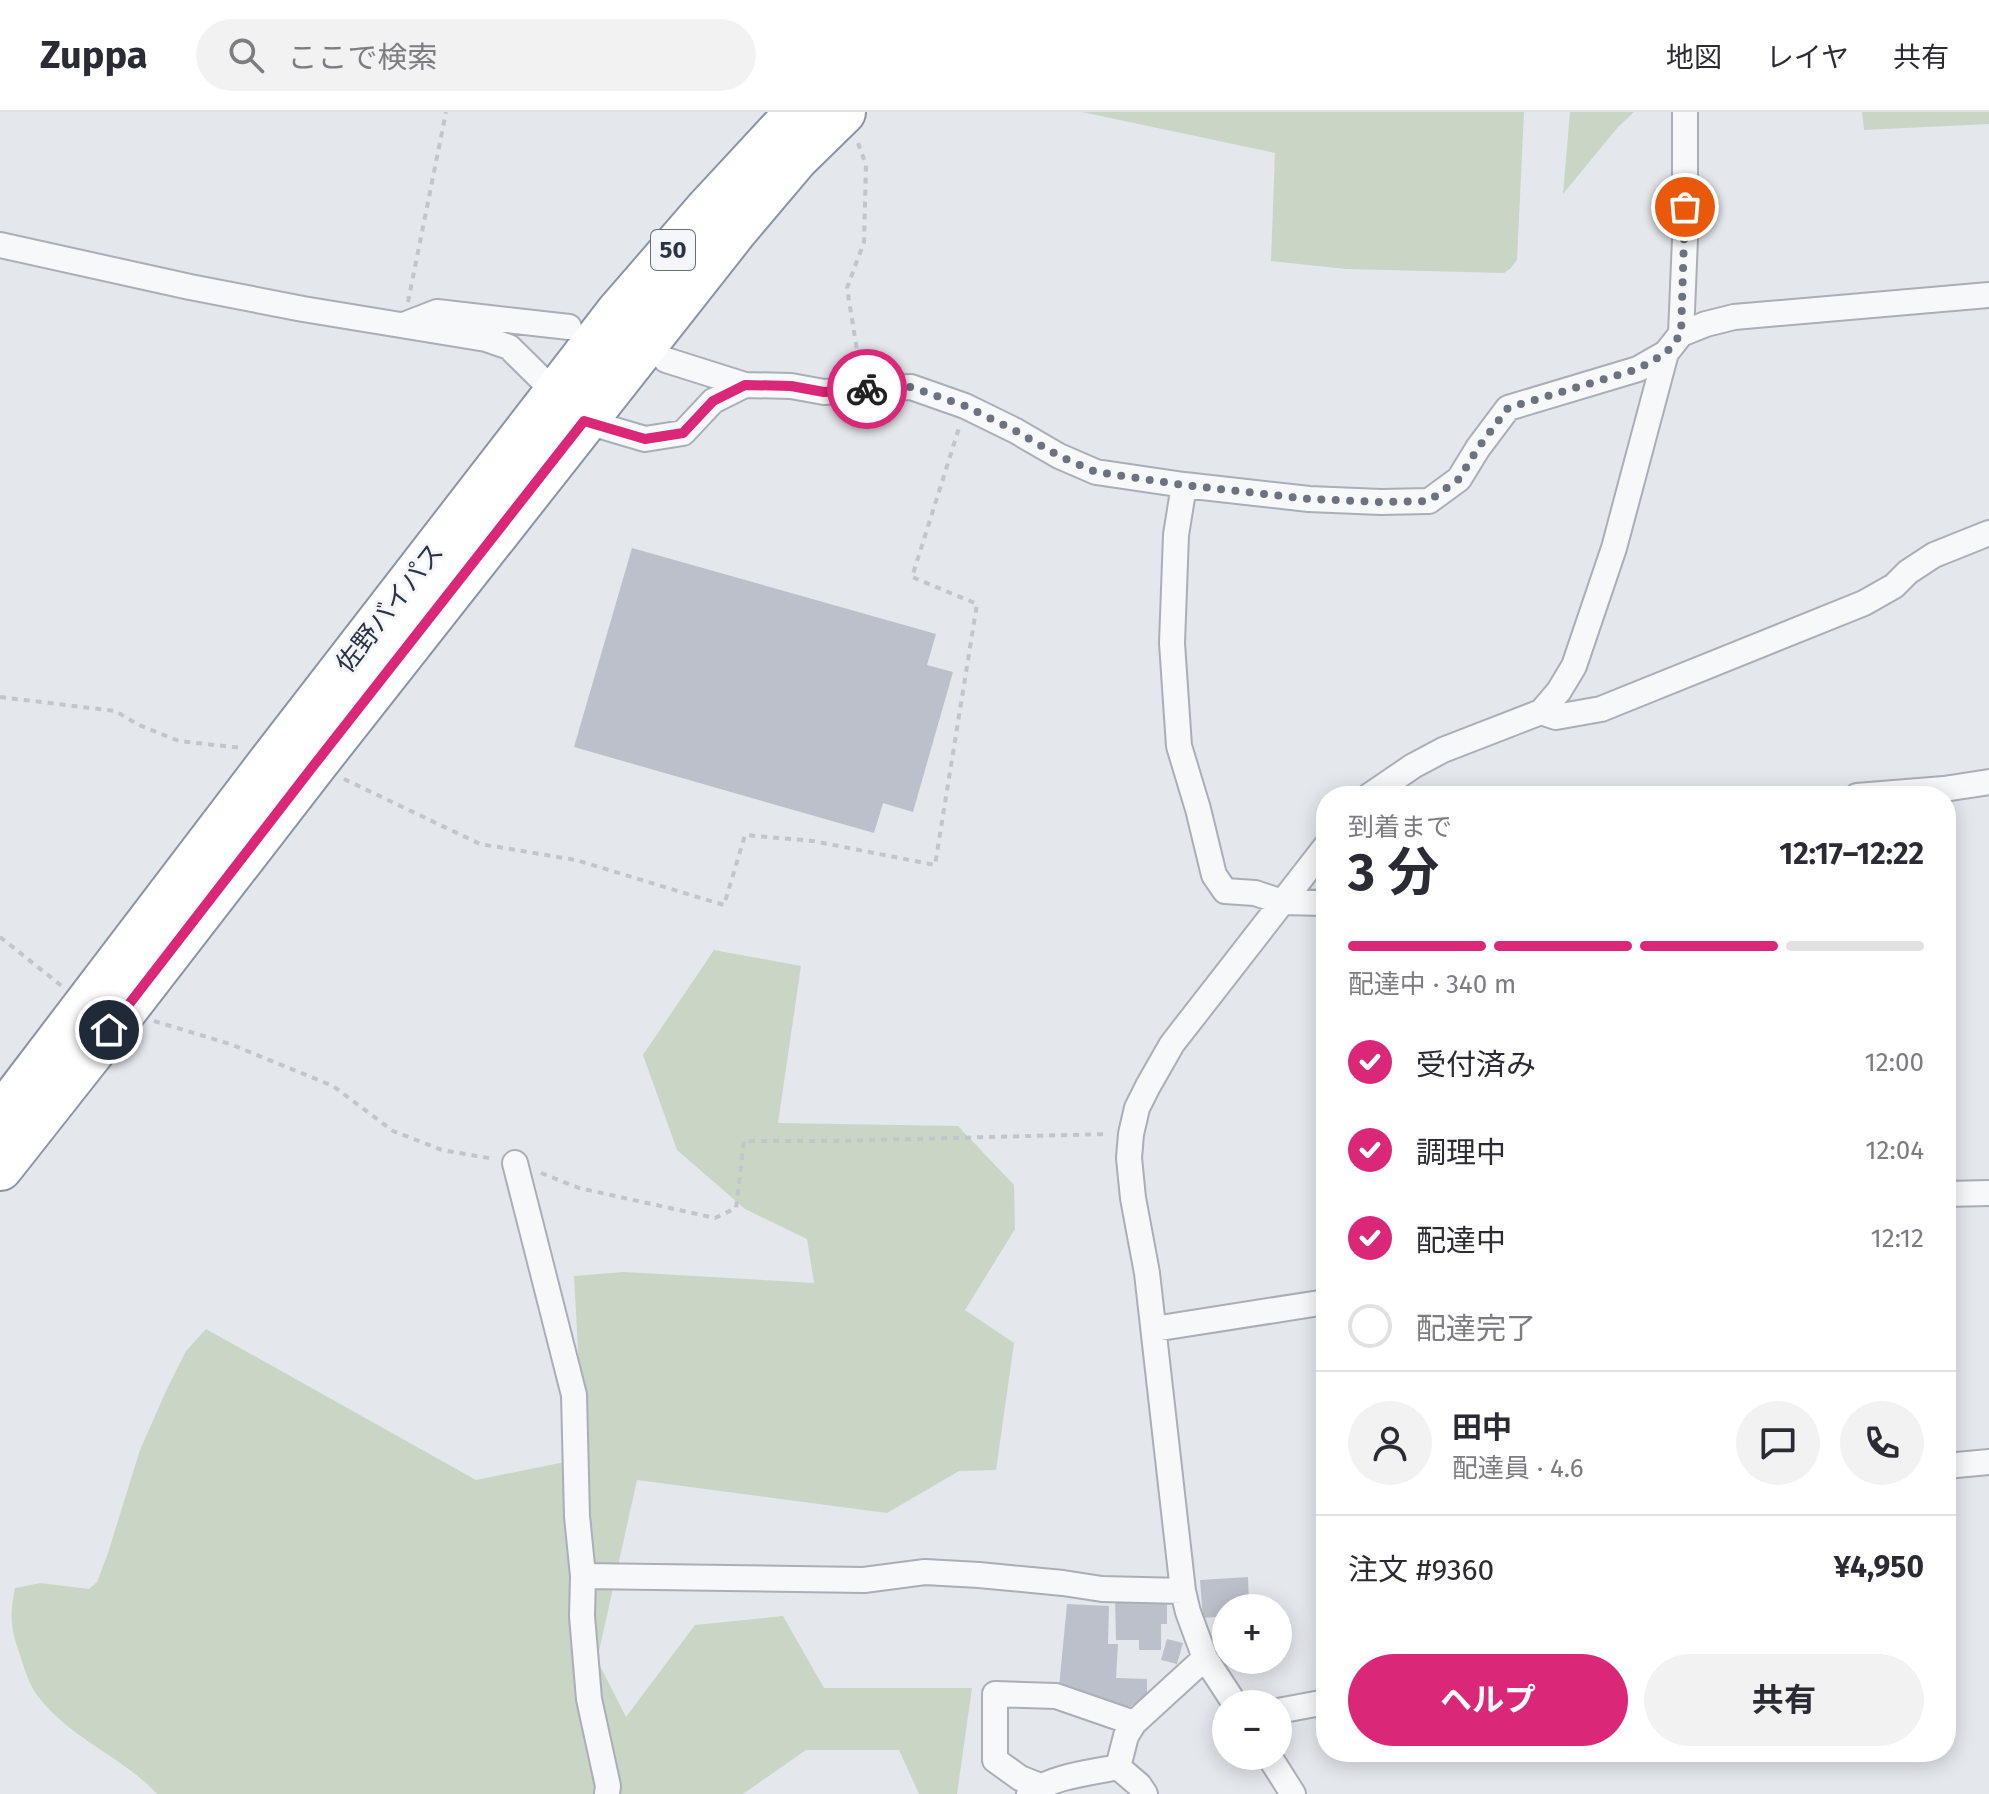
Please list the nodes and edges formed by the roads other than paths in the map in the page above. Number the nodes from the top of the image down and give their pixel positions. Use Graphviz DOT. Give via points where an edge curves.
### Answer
graph roads {
  1 [pos="798,112"];
  2 [pos="843,112"];
  3 [pos="1685,112"];
  4 [pos="0,245"];
  5 [pos="1989,295"];
  6 [pos="403,325"];
  7 [pos="569,327"];
  8 [pos="1674,343"];
  9 [pos="666,360"];
  10 [pos="745,385"];
  11 [pos="570,407"];
  12 [pos="1184,485"];
  13 [pos="1989,533"];
  14 [pos="1541,712"];
  15 [pos="1989,782"];
  16 [pos="1381,786"];
  17 [pos="1956,787"];
  18 [pos="1316,859"];
  19 [pos="1282,902"];
  20 [pos="1316,903"];
  21 [pos="107,1006"];
  22 [pos="0,1118"];
  23 [pos="515,1163"];
  24 [pos="0,1168"];
  25 [pos="1989,1193"];
  26 [pos="1956,1194"];
  27 [pos="1316,1304"];
  28 [pos="1154,1329"];
  29 [pos="1989,1462"];
  30 [pos="1956,1465"];
  31 [pos="583,1576"];
  32 [pos="1183,1591"];
  33 [pos="1205,1658"];
  34 [pos="1226,1690"];
  35 [pos="1316,1704"];
  36 [pos="1292,1708"];
  37 [pos="1134,1723"];
  38 [pos="1118,1767"];
  39 [pos="1278,1770"];
  40 [pos="1034,1790"];
  41 [pos="607,1794"];
  42 [pos="1145,1794"];
  43 [pos="1293,1794"];
  1 -- 11 [label="highway, 佐野バイパス / 50" via="618,313"];
  2 -- 11 [label="highway, 佐野バイパス / 50"];
  3 -- 8 [label="street" via="1685,239"];
  4 -- 6 [label="street" via="190,287"];
  5 -- 8 [label="street" via="1734,317 1706,324"];
  6 -- 7 [label="street" via="437,312"];
  6 -- 11 [label="street" via="509,347"];
  8 -- 12 [label="street" via="1638,369 1508,408 1459,479 1429,501 1309,499"];
  8 -- 14 [label="street" via="1589,625 1574,666"];
  9 -- 10 [label="street"];
  10 -- 11 [label="street" via="713,401 683,433 645,439"];
  10 -- 12 [label="street" via="824,392 911,387 965,406 1096,472"];
  11 -- 21 [label="highway, 佐野バイパス / 50"];
  12 -- 19 [label="street" via="1176,535 1172,643 1179,746 1214,875 1225,891"];
  13 -- 14 [label="street" via="1934,555 1864,603 1639,694 1601,709 1556,717"];
  14 -- 16 [label="street" via="1443,750"];
  15 -- 17 [label="street"];
  18 -- 19 [label="street"];
  19 -- 20 [label="street"];
  19 -- 28 [label="street" via="1172,1044 1137,1108 1129,1158"];
  21 -- 22 [label="highway, 佐野バイパス / 50"];
  21 -- 24 [label="highway, 佐野バイパス / 50"];
  23 -- 31 [label="street" via="574,1395"];
  25 -- 26 [label="street"];
  27 -- 28 [label="street"];
  28 -- 32 [label="street"];
  29 -- 30 [label="street"];
  31 -- 32 [label="street" via="864,1580 925,1572"];
  31 -- 41 [label="street" via="589,1699"];
  32 -- 33 [label="street"];
  33 -- 34 [label="street"];
  33 -- 37 [label="street"];
  35 -- 36 [label="street"];
  37 -- 38 [label="street"];
  37 -- 40 [label="street" via="1056,1696 995,1694 995,1760"];
  38 -- 40 [label="street"];
  38 -- 42 [label="street"];
  39 -- 43 [label="street"];
}
